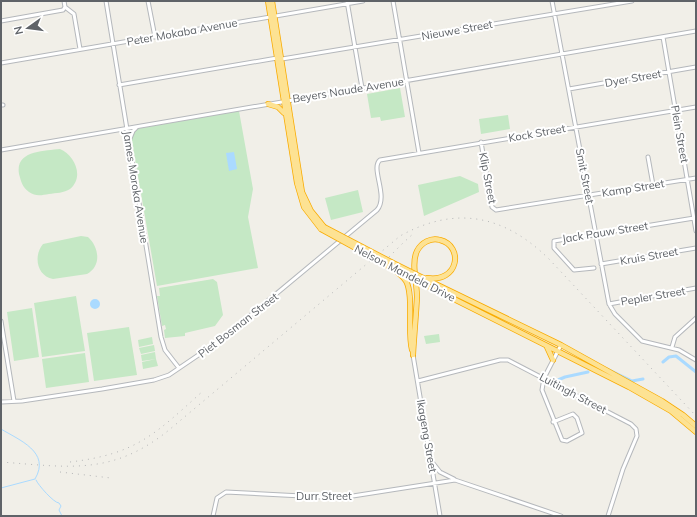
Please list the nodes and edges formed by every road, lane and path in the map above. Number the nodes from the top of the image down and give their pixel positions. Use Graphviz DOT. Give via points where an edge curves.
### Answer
graph roads {
  1 [pos="64,1"];
  2 [pos="106,1"];
  3 [pos="148,1"];
  4 [pos="268,1"];
  5 [pos="272,1"];
  6 [pos="363,1"];
  7 [pos="393,1"];
  8 [pos="552,1"];
  9 [pos="632,1"];
  10 [pos="347,2"];
  11 [pos="65,6"];
  12 [pos="555,14"];
  13 [pos="273,16"];
  14 [pos="1,21"];
  15 [pos="696,31"];
  16 [pos="155,37"];
  17 [pos="663,37"];
  18 [pos="399,40"];
  19 [pos="112,44"];
  20 [pos="355,47"];
  21 [pos="80,49"];
  22 [pos="562,55"];
  23 [pos="279,59"];
  24 [pos="1,62"];
  25 [pos="696,68"];
  26 [pos="669,72"];
  27 [pos="406,81"];
  28 [pos="119,84"];
  29 [pos="362,88"];
  30 [pos="569,89"];
  31 [pos="285,101"];
  32 [pos="268,104"];
  33 [pos="696,107"];
  34 [pos="676,110"];
  35 [pos="285,114"];
  36 [pos="141,126"];
  37 [pos="576,126"];
  38 [pos="126,128"];
  39 [pos="128,142"];
  40 [pos="481,142"];
  41 [pos="1,150"];
  42 [pos="419,153"];
  43 [pos="648,158"];
  44 [pos="378,161"];
  45 [pos="696,178"];
  46 [pos="688,179"];
  47 [pos="653,185"];
  48 [pos="589,195"];
  49 [pos="498,210"];
  50 [pos="694,218"];
  51 [pos="323,228"];
  52 [pos="696,231"];
  53 [pos="596,233"];
  54 [pos="696,248"];
  55 [pos="601,264"];
  56 [pos="392,265"];
  57 [pos="594,268"];
  58 [pos="412,275"];
  59 [pos="418,276"];
  60 [pos="696,288"];
  61 [pos="609,304"];
  62 [pos="696,318"];
  63 [pos="1,320"];
  64 [pos="560,345"];
  65 [pos="547,346"];
  66 [pos="672,347"];
  67 [pos="557,352"];
  68 [pos="413,355"];
  69 [pos="553,360"];
  70 [pos="696,360"];
  71 [pos="179,368"];
  72 [pos="544,378"];
  73 [pos="418,381"];
  74 [pos="14,401"];
  75 [pos="1,402"];
  76 [pos="553,422"];
  77 [pos="696,426"];
  78 [pos="696,432"];
  79 [pos="432,460"];
  80 [pos="455,480"];
  81 [pos="435,483"];
  82 [pos="213,516"];
  83 [pos="440,516"];
  84 [pos="561,516"];
  85 [pos="608,516"];
  1 -- 11 [label="street"];
  2 -- 19 [label="street, James Moroka Avenue"];
  3 -- 16 [label="street"];
  4 -- 13 [label="highway, Nelson Mandela Drive"];
  5 -- 13 [label="highway, Nelson Mandela Drive"];
  6 -- 10 [label="street, Peter Mokaba Avenue"];
  7 -- 18 [label="street"];
  8 -- 12 [label="street, Smit Street"];
  9 -- 12 [label="street, Nieuwe Street"];
  10 -- 13 [label="street, Peter Mokaba Avenue"];
  10 -- 20 [label="street"];
  11 -- 14 [label="street" via="60,11"];
  11 -- 21 [label="street" via="74,14"];
  12 -- 18 [label="street, Nieuwe Street"];
  12 -- 22 [label="street, Smit Street"];
  13 -- 16 [label="street, Peter Mokaba Avenue"];
  13 -- 23 [label="highway, Nelson Mandela Drive"];
  15 -- 17 [label="street, Beyers Naude Avenue"];
  16 -- 19 [label="street, Peter Mokaba Avenue"];
  17 -- 22 [label="street, Beyers Naude Avenue"];
  17 -- 26 [label="street, Plein Street"];
  18 -- 20 [label="street, Nieuwe Street"];
  18 -- 27 [label="street"];
  19 -- 21 [label="street, Peter Mokaba Avenue"];
  19 -- 28 [label="street, James Moroka Avenue"];
  20 -- 23 [label="street, Nieuwe Street"];
  20 -- 29 [label="street"];
  21 -- 24 [label="street, Peter Mokaba Avenue"];
  22 -- 27 [label="street, Beyers Naude Avenue"];
  22 -- 30 [label="street, Smit Street"];
  23 -- 28 [label="street, Nieuwe Street"];
  23 -- 31 [label="highway, Nelson Mandela Drive"];
  25 -- 26 [label="street, Dyer Street"];
  26 -- 30 [label="street, Dyer Street"];
  26 -- 34 [label="street, Plein Street"];
  27 -- 29 [label="street, Beyers Naude Avenue"];
  27 -- 42 [label="street"];
  28 -- 38 [label="street, James Moroka Avenue"];
  29 -- 31 [label="street, Beyers Naude Avenue"];
  30 -- 37 [label="street, Smit Street"];
  31 -- 32 [label="street, Beyers Naude Avenue"];
  31 -- 35 [label="highway, Nelson Mandela Drive"];
  31 -- 51 [label="highway, Nelson Mandela Drive" via="302,192"];
  32 -- 35 [label="highway" via="278,107"];
  32 -- 36 [label="street, Beyers Naude Avenue"];
  33 -- 34 [label="street, Kock Street"];
  34 -- 37 [label="street, Kock Street"];
  34 -- 46 [label="street, Plein Street"];
  35 -- 51 [label="highway, Nelson Mandela Drive" via="300,197 309,215"];
  36 -- 38 [label="street, Beyers Naude Avenue"];
  36 -- 39 [label="street" via="133,131"];
  37 -- 40 [label="street, Kock Street"];
  37 -- 48 [label="street, Smit Street"];
  38 -- 39 [label="street, James Moroka Avenue"];
  38 -- 41 [label="street, Beyers Naude Avenue"];
  39 -- 71 [label="street, James Moroka Avenue" via="161,337 165,350"];
  40 -- 42 [label="street, Kock Street"];
  40 -- 49 [label="street, Klip Street" via="492,207"];
  42 -- 44 [label="street, Kock Street"];
  43 -- 47 [label="street"];
  44 -- 71 [label="street, Piet Bosman Street" via="382,200 377,210 222,339"];
  45 -- 46 [label="street, Kamp Street"];
  46 -- 47 [label="street, Kamp Street"];
  46 -- 50 [label="street, Plein Street"];
  47 -- 48 [label="street, Kamp Street"];
  48 -- 49 [label="street, Kamp Street"];
  48 -- 53 [label="street, Smit Street"];
  50 -- 52 [label="street, Plein Street"];
  50 -- 53 [label="street, Jack Pauw Street"];
  51 -- 56 [label="highway, Nelson Mandela Drive, bridge"];
  53 -- 55 [label="street, Smit Street"];
  53 -- 57 [label="street, Jack Pauw Street" via="554,241 554,248 574,270"];
  54 -- 55 [label="street, Kruis Street"];
  55 -- 61 [label="street, Smit Street"];
  56 -- 58 [label="highway, Nelson Mandela Drive"];
  56 -- 68 [label="highway" via="403,276 408,286 409,336"];
  58 -- 59 [label="highway, Nelson Mandela Drive, bridge"];
  58 -- 65 [label="highway, Nelson Mandela Drive, bridge" via="420,282"];
  59 -- 64 [label="highway, Nelson Mandela Drive"];
  59 -- 68 [label="highway" via="437,279 450,272 454,265 454,256 448,244 432,240 421,245 416,254 417,297"];
  60 -- 61 [label="street, Pepler Street"];
  61 -- 66 [label="street" via="615,314 642,341"];
  62 -- 66 [label="street" via="675,337"];
  63 -- 74 [label="street"];
  64 -- 67 [label="street"];
  64 -- 77 [label="highway, Nelson Mandela Drive" via="662,401"];
  65 -- 67 [label="highway, Nelson Mandela Drive"];
  65 -- 69 [label="highway"];
  66 -- 70 [label="street"];
  67 -- 69 [label="street"];
  67 -- 78 [label="highway, Nelson Mandela Drive" via="659,403 682,418"];
  68 -- 73 [label="street, Ikageng Street"];
  69 -- 72 [label="street"];
  71 -- 74 [label="street, Piet Bosman Street" via="154,380"];
  72 -- 73 [label="street, Luitingh Street" via="504,360"];
  72 -- 76 [label="street" via="542,390"];
  72 -- 85 [label="street, Luitingh Street" via="636,429 636,440"];
  73 -- 79 [label="street, Ikageng Street"];
  74 -- 75 [label="street, Piet Bosman Street"];
  76 -- 76 [label="street" via="564,441 582,433 575,415 570,414"];
  79 -- 80 [label="street" via="440,472"];
  79 -- 81 [label="street, Ikageng Street"];
  80 -- 81 [label="street, Durr Street"];
  80 -- 84 [label="street"];
  81 -- 82 [label="street, Durr Street" via="340,498 226,492 215,501"];
  81 -- 83 [label="street, Ikageng Street"];
}
